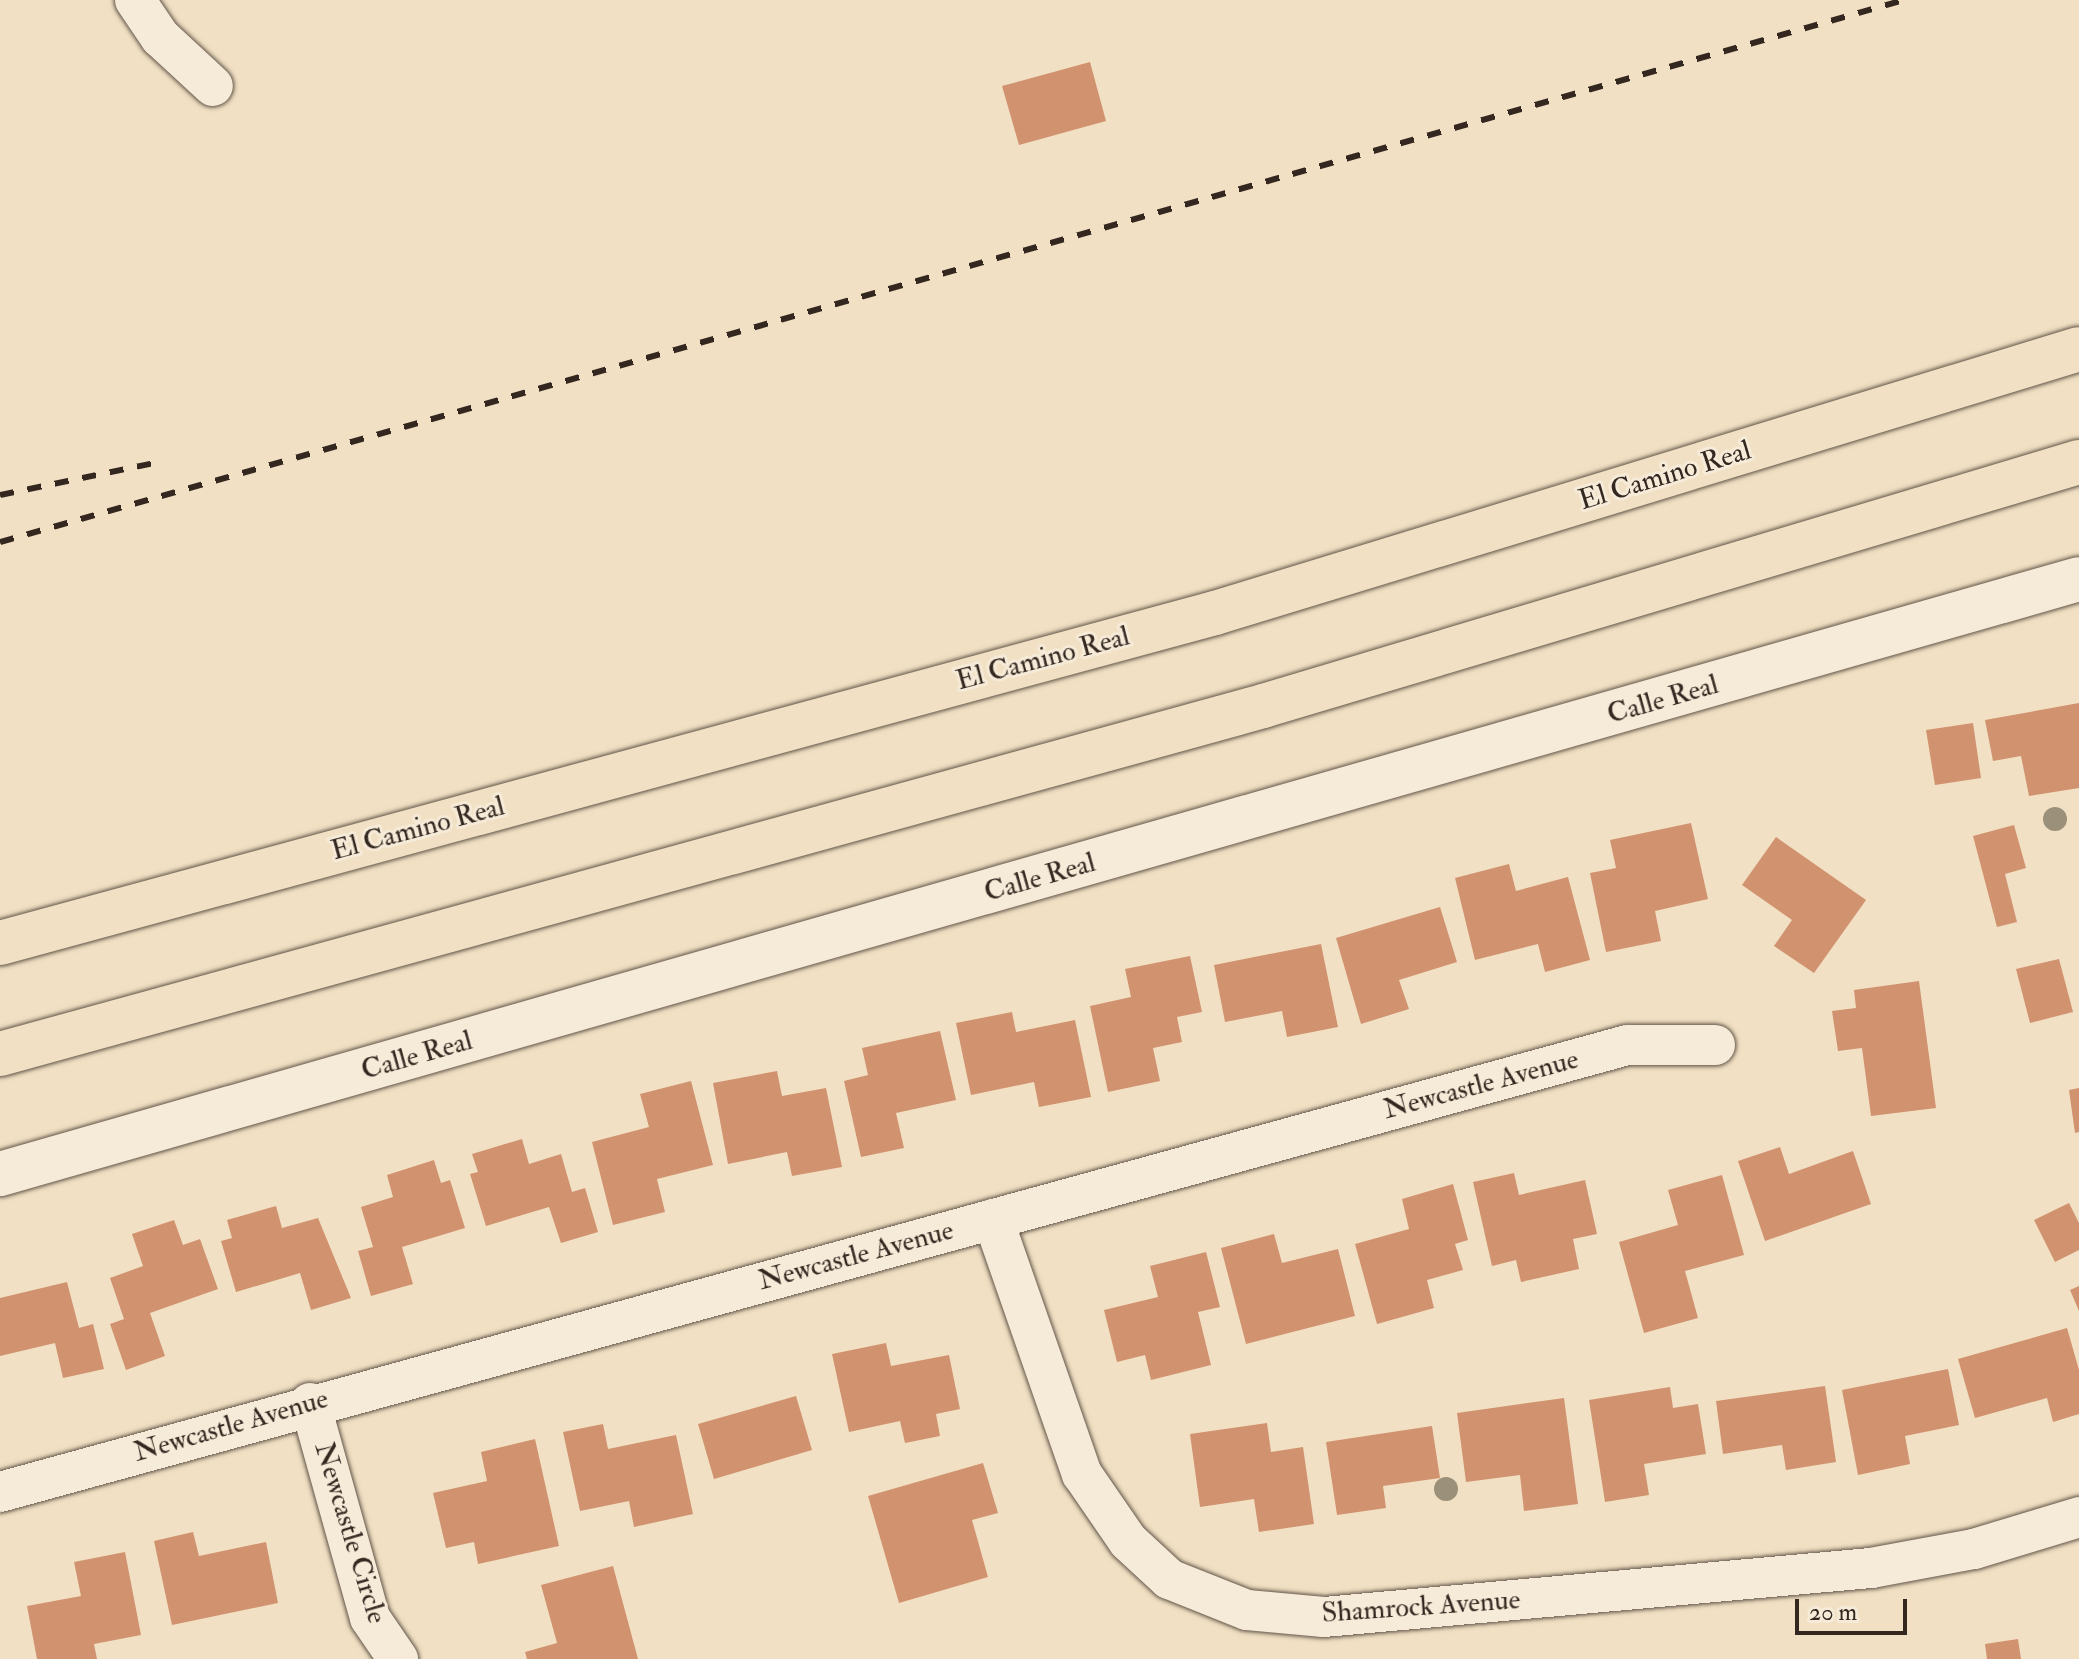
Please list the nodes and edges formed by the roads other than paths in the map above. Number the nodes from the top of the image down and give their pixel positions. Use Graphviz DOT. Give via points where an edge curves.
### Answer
graph roads {
  1 [pos="135,0"];
  2 [pos="213,86"];
  3 [pos="2079,349"];
  4 [pos="2079,462"];
  5 [pos="2079,579"];
  6 [pos="0,943"];
  7 [pos="1715,1045"];
  8 [pos="0,1054"];
  9 [pos="0,1174"];
  10 [pos="993,1219"];
  11 [pos="310,1403"];
  12 [pos="0,1492"];
  13 [pos="2077,1523"];
  14 [pos="398,1659"];
  1 -- 2 [label="street" via="160,37"];
  3 -- 6 [label="highway, El Camino Real" via="1215,613"];
  4 -- 8 [label="highway" via="1263,706"];
  5 -- 9 [label="main road, Calle Real"];
  7 -- 10 [label="street, Newcastle Avenue" via="1627,1045"];
  10 -- 11 [label="street, Newcastle Avenue"];
  10 -- 13 [label="street, Shamrock Avenue" via="1082,1474 1128,1541 1169,1579 1247,1610 1324,1617 1871,1568"];
  11 -- 12 [label="street, Newcastle Avenue"];
  11 -- 14 [label="street, Newcastle Circle" via="370,1618"];
}
